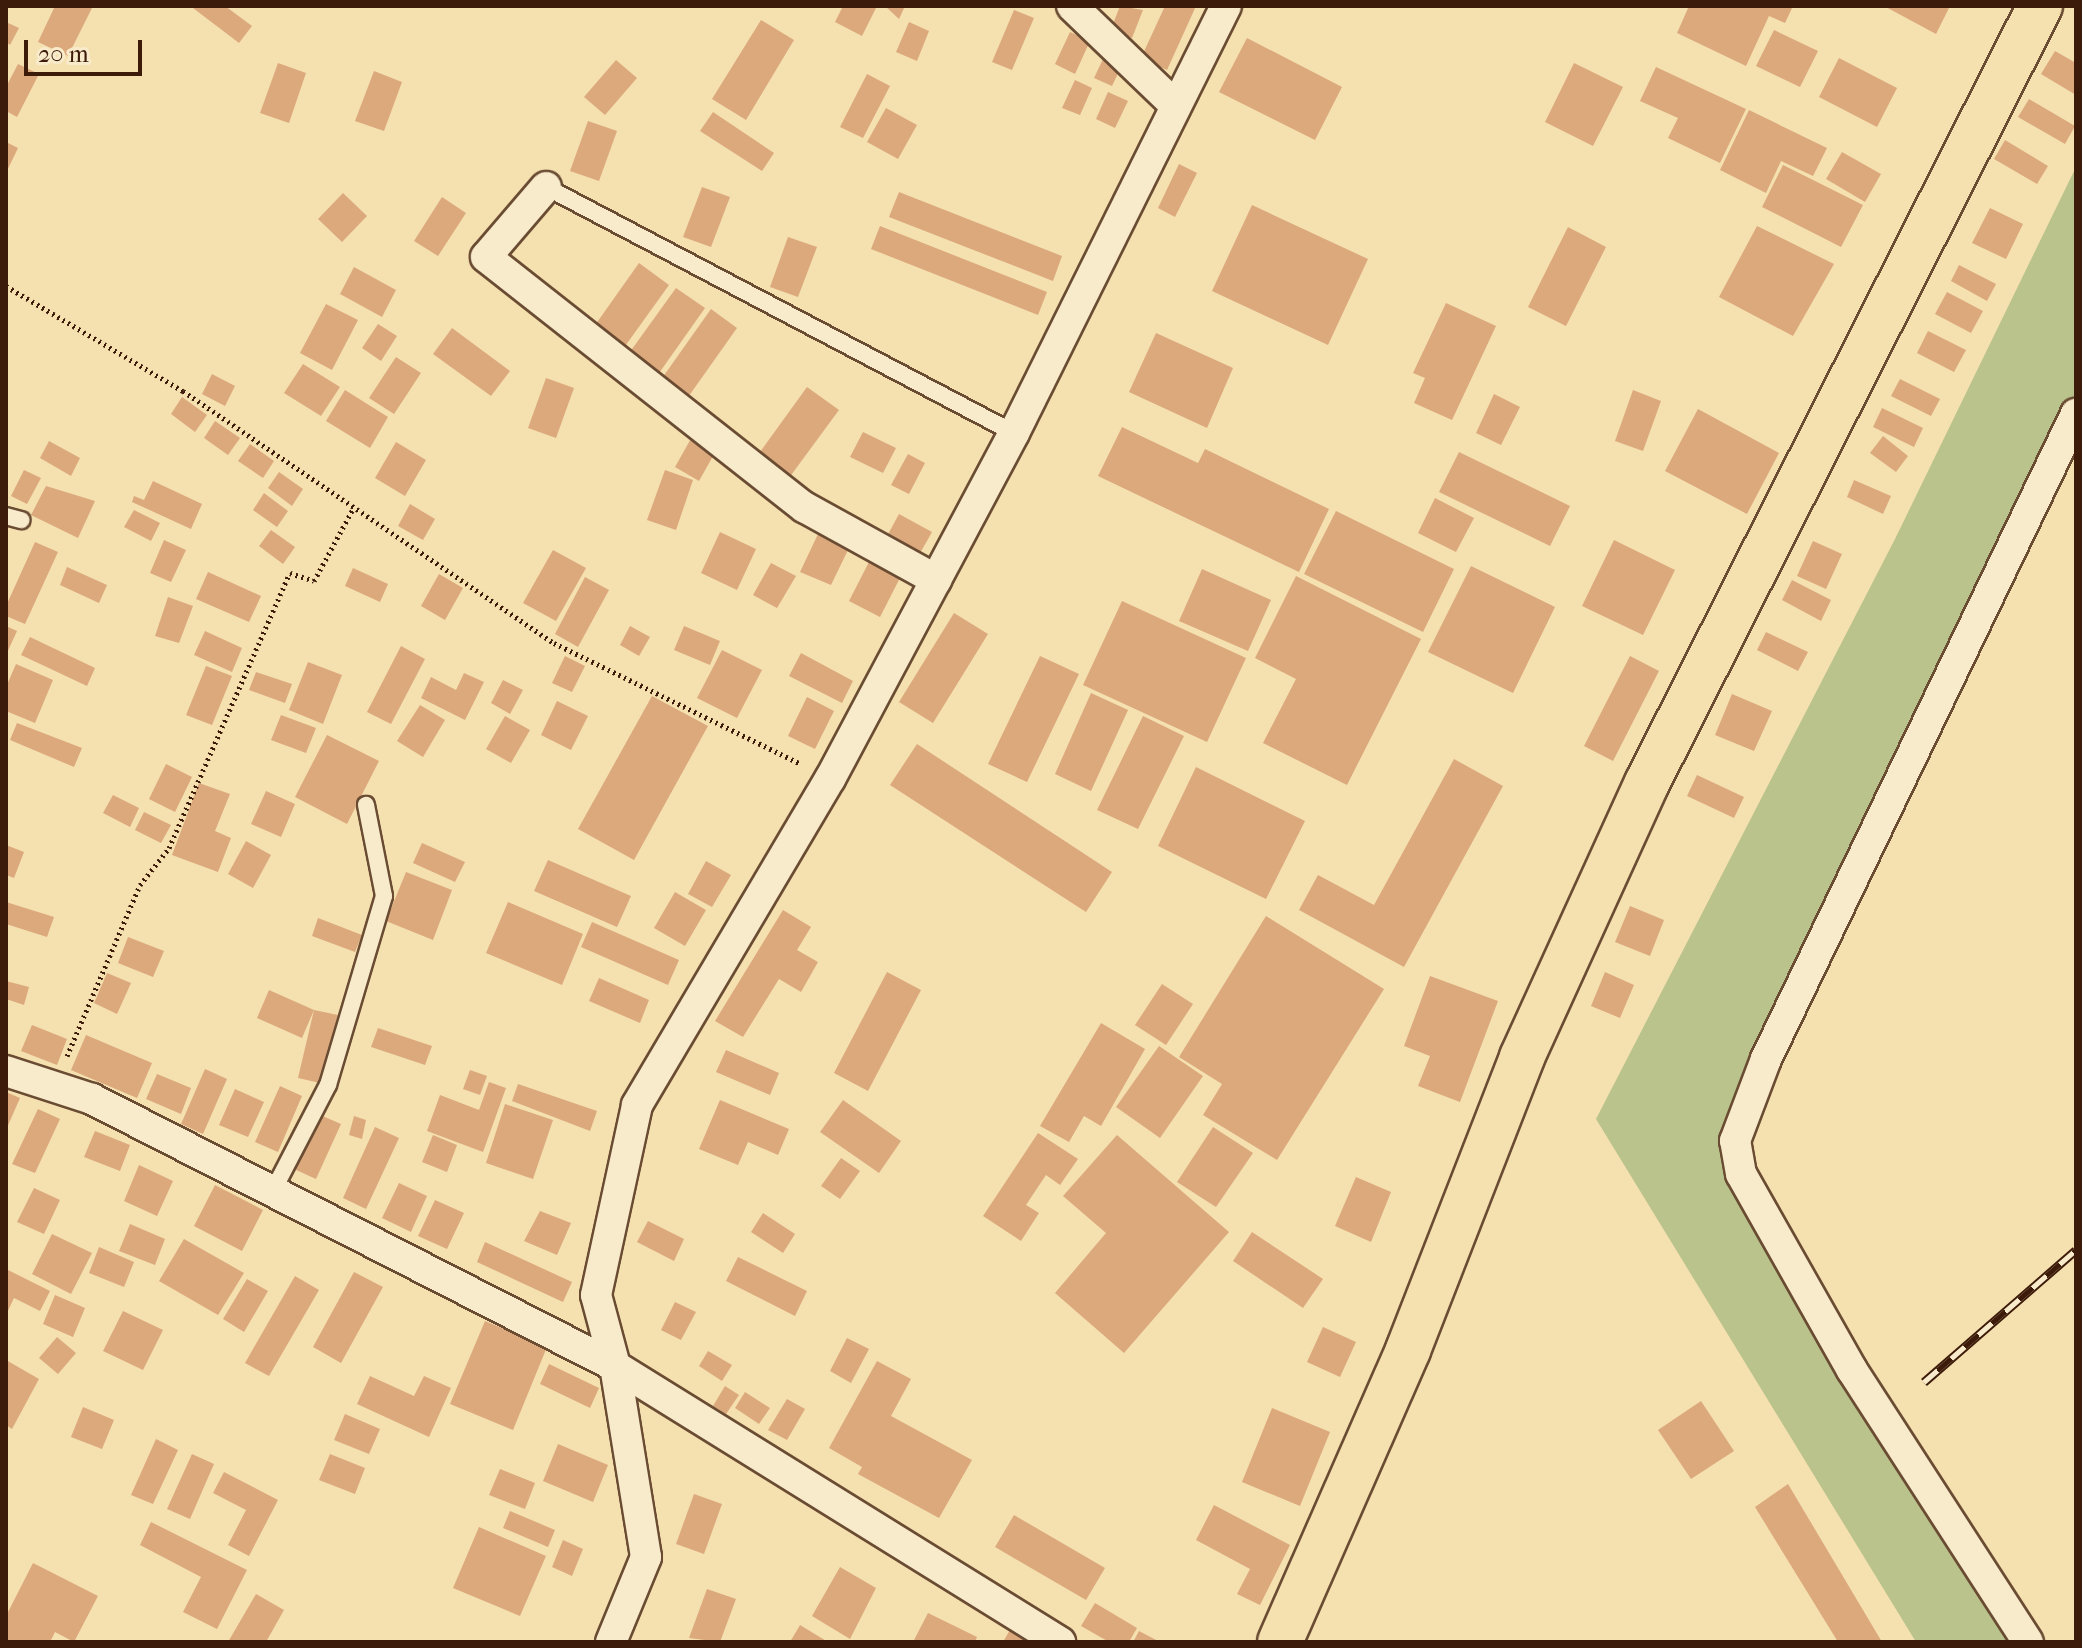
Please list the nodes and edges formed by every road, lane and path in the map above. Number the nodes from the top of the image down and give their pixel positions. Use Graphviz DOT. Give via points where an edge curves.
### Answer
graph roads {
  1 [pos="1072,6"];
  2 [pos="1226,6"];
  3 [pos="2040,6"];
  4 [pos="1176,106"];
  5 [pos="546,187"];
  6 [pos="6,286"];
  7 [pos="2076,414"];
  8 [pos="1014,433"];
  9 [pos="353,509"];
  10 [pos="936,580"];
  11 [pos="830,779"];
  12 [pos="366,805"];
  13 [pos="6,1071"];
  14 [pos="56,1087"];
  15 [pos="274,1189"];
  16 [pos="615,1366"];
  17 [pos="611,1642"];
  18 [pos="1060,1642"];
  19 [pos="1280,1642"];
  20 [pos="2028,1642"];
  1 -- 4 [label="street"];
  2 -- 4 [label="street"];
  3 -- 19 [label="main road" via="1647,783 1522,1057 1408,1350"];
  4 -- 8 [label="street"];
  5 -- 8 [label="lane"];
  5 -- 10 [label="street" via="486,257 804,507"];
  6 -- 9 [label="path" via="183,391"];
  7 -- 20 [label="street" via="1766,1059 1735,1141 1741,1174 1852,1370"];
  8 -- 10 [label="street"];
  9 -- 11 [label="path" via="554,643"];
  9 -- 14 [label="path" via="314,581 290,573 169,848 140,885"];
  10 -- 11 [label="street"];
  11 -- 16 [label="street" via="637,1105 596,1295"];
  12 -- 15 [label="lane" via="384,896 328,1085"];
  13 -- 14 [label="street"];
  14 -- 15 [label="street"];
  15 -- 16 [label="street"];
  16 -- 17 [label="street" via="646,1557"];
  16 -- 18 [label="street"];
}
